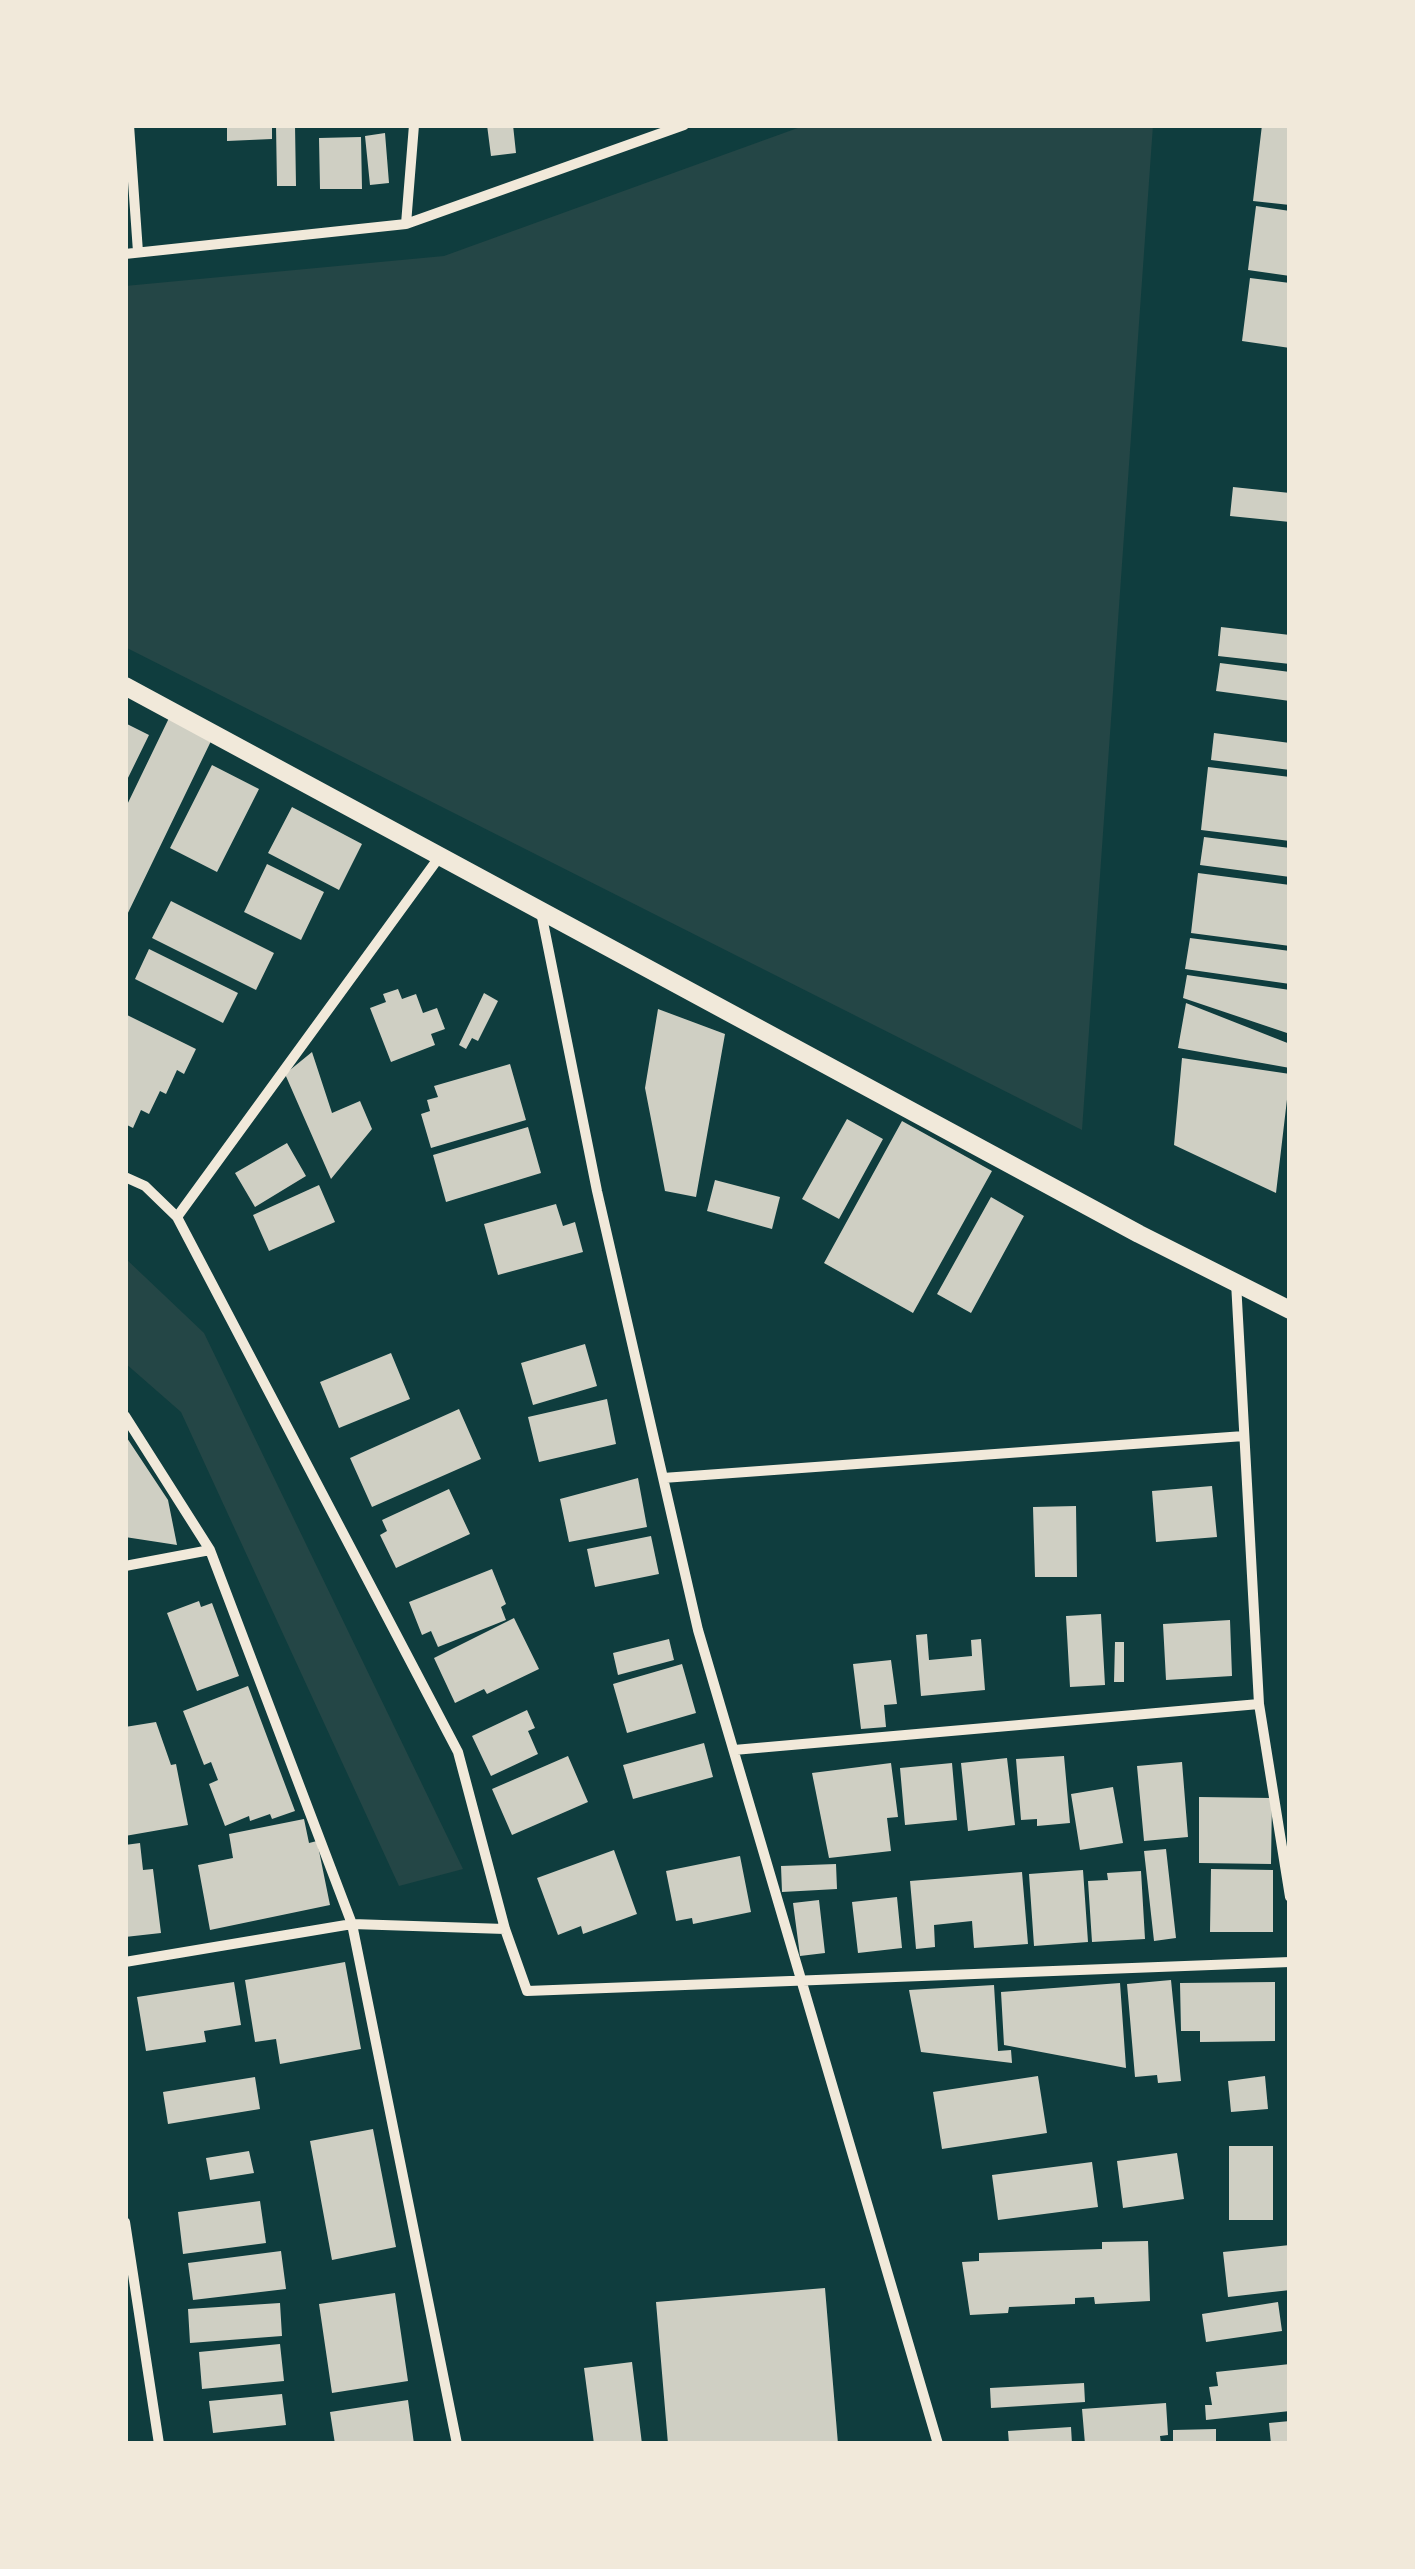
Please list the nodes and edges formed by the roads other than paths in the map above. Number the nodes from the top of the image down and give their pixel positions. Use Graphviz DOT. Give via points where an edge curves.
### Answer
graph roads {
  1 [pos="129,125"];
  2 [pos="414,125"];
  3 [pos="684,125"];
  4 [pos="406,224"];
  5 [pos="138,252"];
  6 [pos="125,254"];
  7 [pos="125,686"];
  8 [pos="440,856"];
  9 [pos="540,910"];
  10 [pos="125,1177"];
  11 [pos="176,1217"];
  12 [pos="1236,1282"];
  13 [pos="1290,1310"];
  14 [pos="125,1416"];
  15 [pos="1244,1436"];
  16 [pos="663,1478"];
  17 [pos="210,1550"];
  18 [pos="125,1566"];
  19 [pos="1260,1704"];
  20 [pos="734,1750"];
  21 [pos="1290,1898"];
  22 [pos="352,1924"];
  23 [pos="506,1928"];
  24 [pos="125,1962"];
  25 [pos="1290,1962"];
  26 [pos="804,1980"];
  27 [pos="125,2222"];
  28 [pos="131,2294"];
  29 [pos="160,2444"];
  30 [pos="457,2444"];
  31 [pos="938,2444"];
  1 -- 5 [label="street"];
  2 -- 4 [label="street"];
  3 -- 4 [label="street"];
  4 -- 5 [label="street"];
  5 -- 6 [label="street"];
  7 -- 8 [label="street"];
  8 -- 9 [label="street"];
  8 -- 11 [label="street"];
  9 -- 12 [label="street"];
  9 -- 16 [label="street"];
  10 -- 11 [label="street" via="145,1186"];
  11 -- 23 [label="street" via="458,1752"];
  12 -- 13 [label="street"];
  12 -- 15 [label="street"];
  14 -- 17 [label="street"];
  15 -- 16 [label="street"];
  15 -- 19 [label="street"];
  16 -- 20 [label="street"];
  17 -- 18 [label="street"];
  17 -- 22 [label="street"];
  19 -- 20 [label="street"];
  19 -- 21 [label="street"];
  20 -- 26 [label="street"];
  22 -- 23 [label="street"];
  22 -- 24 [label="street"];
  22 -- 30 [label="street"];
  23 -- 26 [label="street" via="527,1990"];
  25 -- 26 [label="street"];
  26 -- 31 [label="street"];
  27 -- 28 [label="street"];
  28 -- 29 [label="street"];
}
